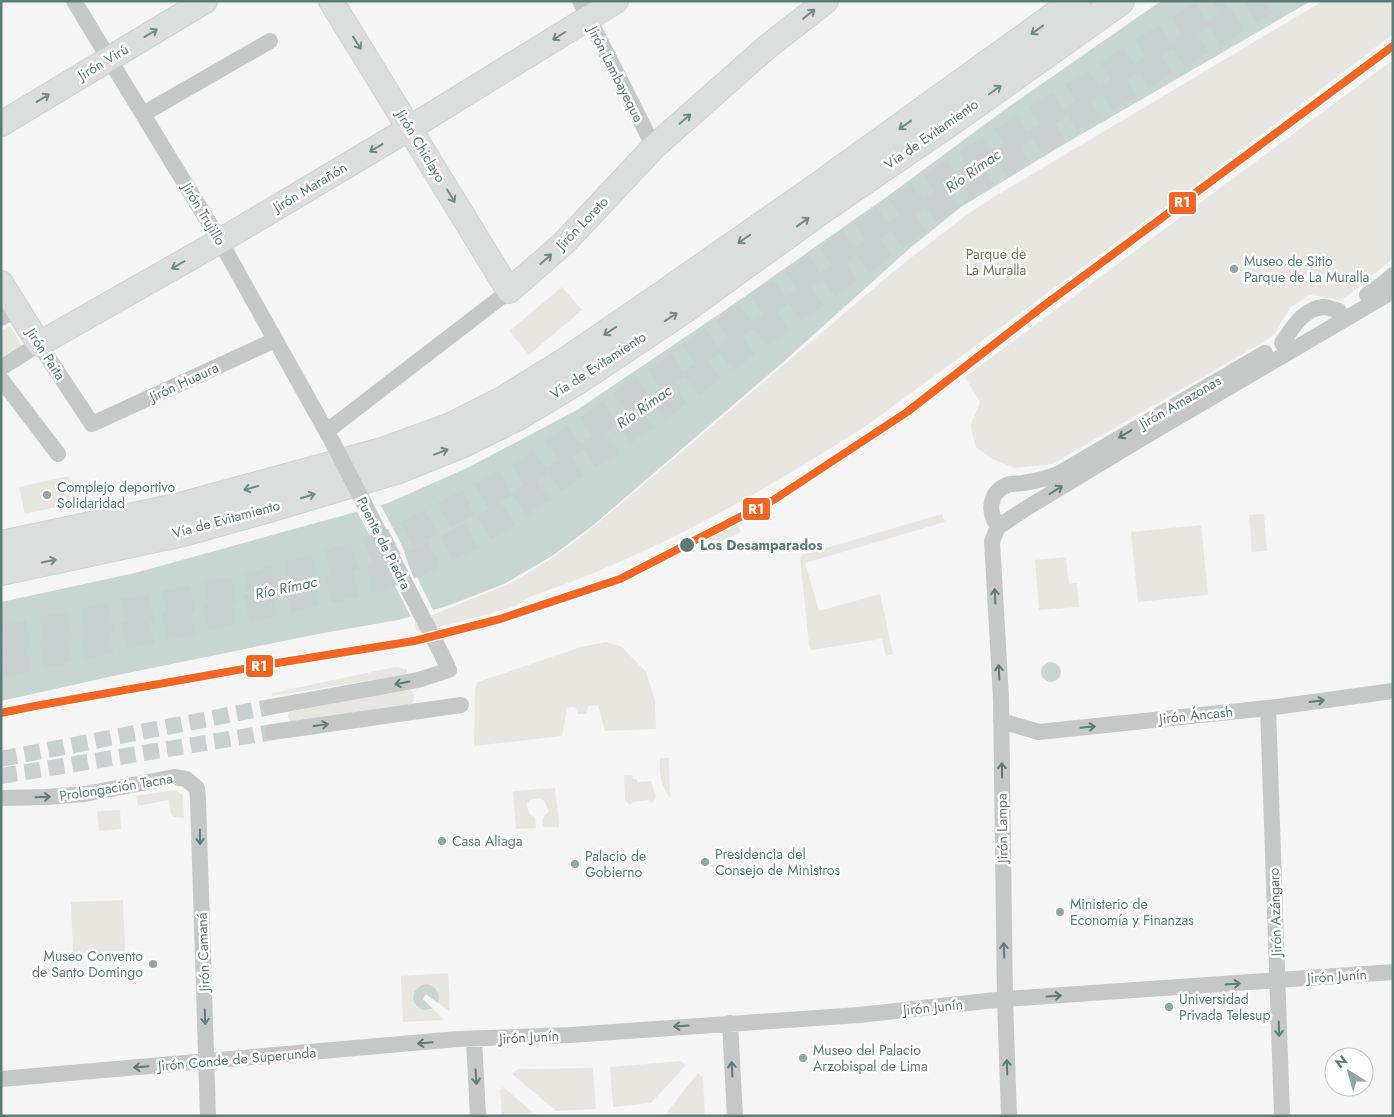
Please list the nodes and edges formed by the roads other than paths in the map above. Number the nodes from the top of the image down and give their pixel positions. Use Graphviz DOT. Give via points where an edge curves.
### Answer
graph roads {
  1 [pos="74,1"];
  2 [pos="205,1"];
  3 [pos="331,1"];
  4 [pos="616,1"];
  5 [pos="826,1"];
  6 [pos="1076,1"];
  7 [pos="1120,1"];
  8 [pos="584,10"];
  9 [pos="270,41"];
  10 [pos="109,58"];
  11 [pos="143,114"];
  12 [pos="1,124"];
  13 [pos="410,128"];
  14 [pos="654,147"];
  15 [pos="220,240"];
  16 [pos="1393,275"];
  17 [pos="1,283"];
  18 [pos="509,291"];
  19 [pos="1393,292"];
  20 [pos="9,313"];
  21 [pos="275,340"];
  22 [pos="39,344"];
  23 [pos="1,368"];
  24 [pos="1,379"];
  25 [pos="92,424"];
  26 [pos="330,437"];
  27 [pos="58,454"];
  28 [pos="1016,484"];
  29 [pos="1025,509"];
  30 [pos="1003,524"];
  31 [pos="992,541"];
  32 [pos="1,545"];
  33 [pos="1,571"];
  34 [pos="1393,692"];
  35 [pos="461,704"];
  36 [pos="270,707"];
  37 [pos="1268,708"];
  38 [pos="1001,721"];
  39 [pos="273,732"];
  40 [pos="1039,732"];
  41 [pos="1001,747"];
  42 [pos="197,788"];
  43 [pos="1,798"];
  44 [pos="1393,972"];
  45 [pos="1277,981"];
  46 [pos="1005,999"];
  47 [pos="730,1023"];
  48 [pos="474,1039"];
  49 [pos="206,1062"];
  50 [pos="1,1079"];
  51 [pos="208,1116"];
  52 [pos="478,1116"];
  53 [pos="734,1116"];
  54 [pos="1009,1116"];
  55 [pos="1282,1116"];
  1 -- 10 [label="street, Jirón Trujillo"];
  10 -- 2 [label="main road, Jirón Virú, one-way"];
  3 -- 13 [label="main road, Jirón Chiclayo, one-way"];
  4 -- 8 [label="main road, Jirón Marañón"];
  14 -- 5 [label="main road, Jirón Loreto, one-way" via="766,48"];
  6 -- 32 [label="highway, Vía de Evitamiento, one-way" via="811,192 564,363 506,399 458,423 382,452 185,506"];
  33 -- 7 [label="highway, Vía de Evitamiento, one-way" via="183,532 396,470 518,416 681,310"];
  8 -- 13 [label="main road, Jirón Marañón, one-way"];
  8 -- 14 [label="street, Jirón Lambayeque"];
  9 -- 11 [label="street"];
  10 -- 11 [label="street, Jirón Trujillo"];
  12 -- 10 [label="main road, Jirón Virú, one-way"];
  11 -- 15 [label="street, Jirón Trujillo"];
  13 -- 15 [label="main road, Jirón Marañón, one-way"];
  13 -- 18 [label="main road, Jirón Chiclayo, one-way"];
  18 -- 14 [label="main road, Jirón Loreto, one-way" via="564,243"];
  15 -- 21 [label="street, Jirón Trujillo"];
  15 -- 22 [label="main road, Jirón Marañón, one-way"];
  16 -- 28 [label="street, Jirón Amazonas, one-way" via="1339,311 1060,473"];
  17 -- 20 [label="main road, Jirón Paita"];
  18 -- 26 [label="street, Jirón Loreto"];
  29 -- 19 [label="street, Jirón Amazonas, one-way"];
  20 -- 22 [label="main road, Jirón Paita"];
  21 -- 25 [label="street, Jirón Huaura"];
  21 -- 26 [label="street, Jirón Trujillo"];
  22 -- 23 [label="street, Jirón Marañón"];
  22 -- 25 [label="street, Jirón Paita"];
  24 -- 27 [label="street"];
  26 -- 36 [label="street, Puente de Piedra, one-way, bridge" via="446,662 418,680"];
  28 -- 29 [label="street" via="1026,495"];
  28 -- 30 [label="street, Jirón Amazonas" via="1008,484 1000,490 990,506 994,520"];
  29 -- 30 [label="street, Jirón Amazonas"];
  30 -- 31 [label="street, Jirón Amazonas"];
  38 -- 31 [label="street, Jirón Lampa, one-way"];
  37 -- 34 [label="street, Jirón Áncash, one-way"];
  39 -- 35 [label="street, one-way"];
  40 -- 37 [label="street, Jirón Áncash, one-way"];
  37 -- 45 [label="street, Jirón Azángaro"];
  38 -- 40 [label="street, Jirón Áncash"];
  38 -- 41 [label="street, Jirón Lampa"];
  40 -- 41 [label="street" via="1015,738"];
  46 -- 41 [label="street, Jirón Lampa, one-way"];
  43 -- 42 [label="street, Prolongación Tacna, one-way" via="85,794 174,777 186,779"];
  42 -- 49 [label="street, Jirón Camaná, one-way"];
  44 -- 45 [label="street, Jirón Junín"];
  46 -- 45 [label="street, Jirón Junín, one-way"];
  45 -- 55 [label="street, Jirón Azángaro, one-way"];
  46 -- 47 [label="street, Jirón Junín" via="859,1015"];
  54 -- 46 [label="street, Jirón Lampa, one-way"];
  47 -- 48 [label="street, Jirón Junín, one-way"];
  53 -- 47 [label="street, one-way"];
  48 -- 49 [label="street, Jirón Conde de Superunda, one-way"];
  48 -- 52 [label="street, one-way"];
  49 -- 50 [label="street, Jirón Conde de Superunda, one-way"];
  49 -- 51 [label="street, Jirón Camaná"];
}
